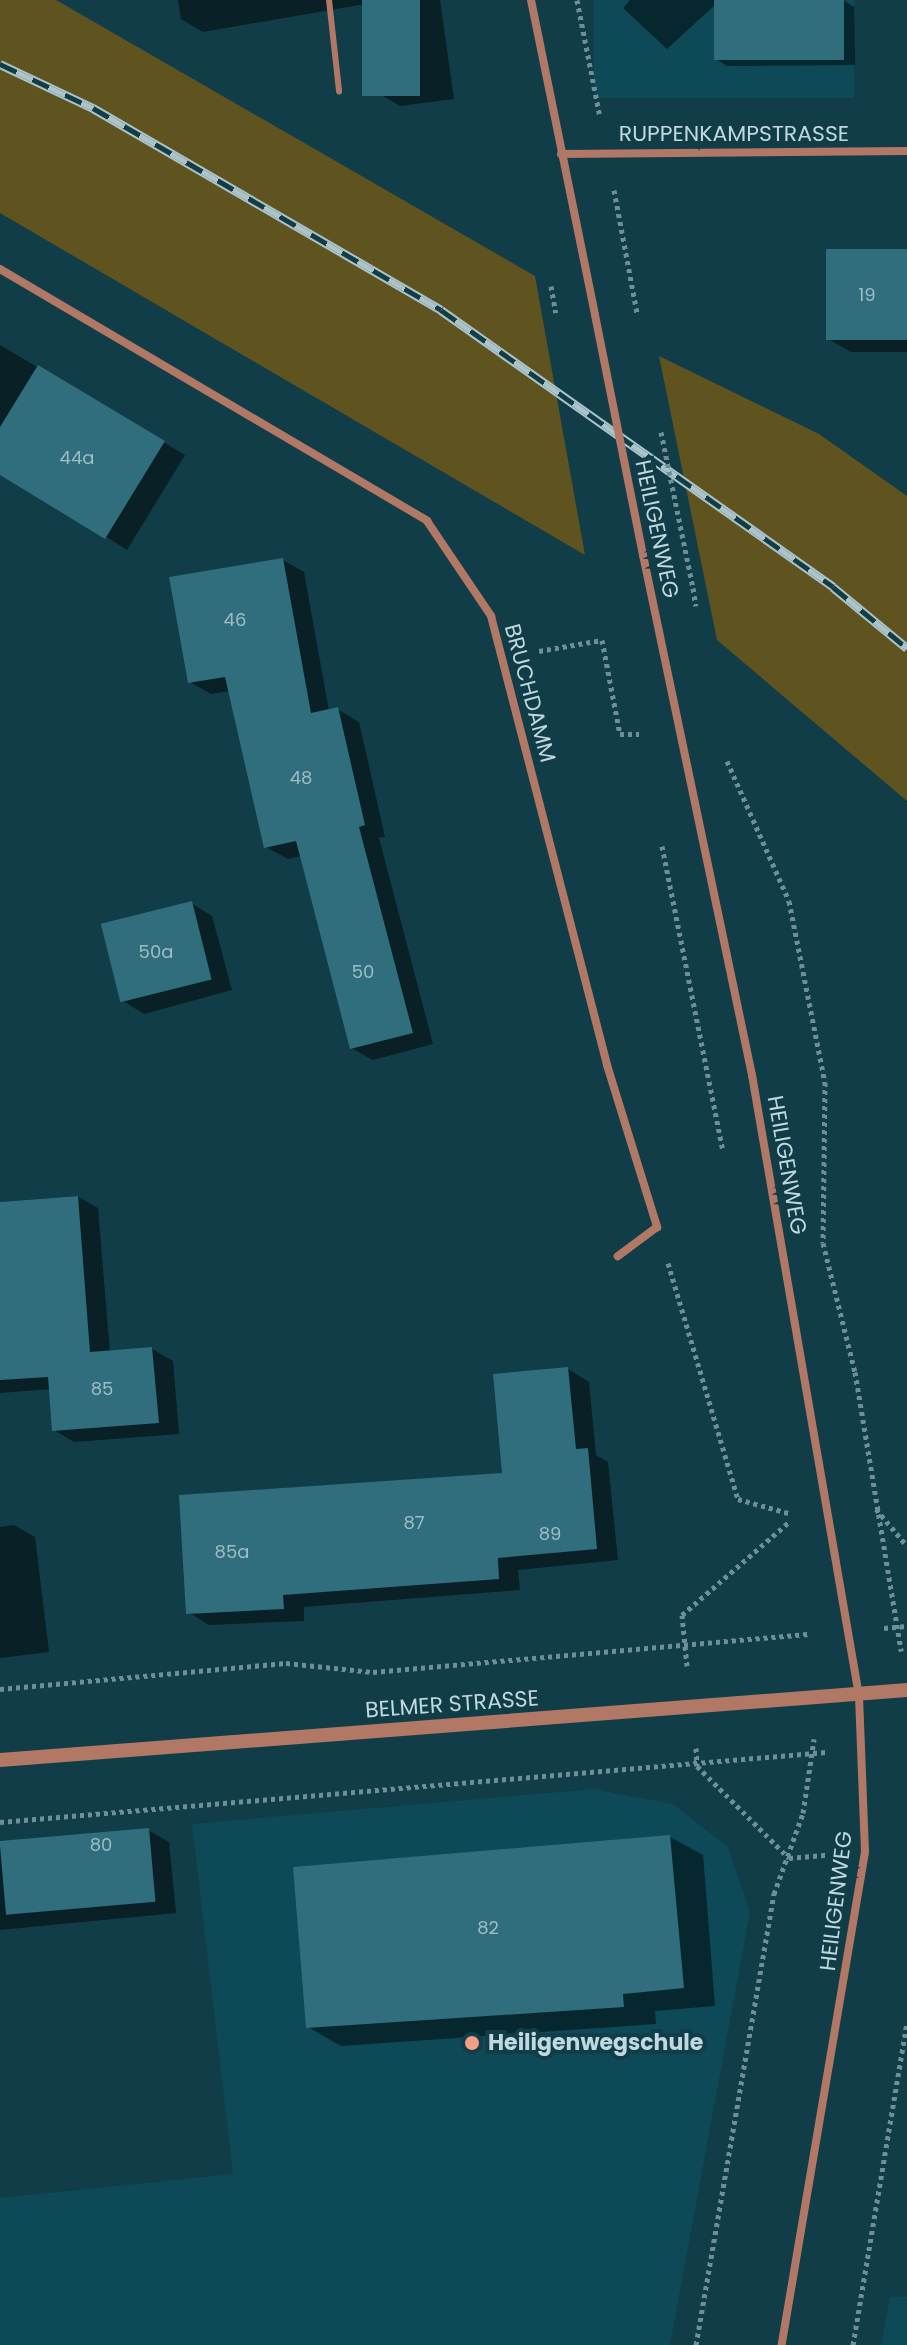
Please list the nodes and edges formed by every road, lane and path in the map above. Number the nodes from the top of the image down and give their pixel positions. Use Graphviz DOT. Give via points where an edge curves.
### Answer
graph roads {
  1 [pos="329,0"];
  2 [pos="531,0"];
  3 [pos="339,91"];
  4 [pos="907,151"];
  5 [pos="561,154"];
  6 [pos="0,269"];
  7 [pos="659,421"];
  8 [pos="698,617"];
  9 [pos="503,657"];
  10 [pos="636,719"];
  11 [pos="639,734"];
  12 [pos="722,748"];
  13 [pos="642,749"];
  14 [pos="661,843"];
  15 [pos="724,1156"];
  16 [pos="657,1227"];
  17 [pos="618,1256"];
  18 [pos="793,1500"];
  19 [pos="875,1508"];
  20 [pos="797,1515"];
  21 [pos="907,1546"];
  22 [pos="907,1626"];
  23 [pos="896,1627"];
  24 [pos="849,1631"];
  25 [pos="685,1645"];
  26 [pos="904,1666"];
  27 [pos="0,1689"];
  28 [pos="907,1690"];
  29 [pos="859,1696"];
  30 [pos="862,1748"];
  31 [pos="0,1760"];
  32 [pos="697,1766"];
  33 [pos="0,1822"];
  34 [pos="907,2024"];
  35 [pos="696,2345"];
  36 [pos="782,2345"];
  37 [pos="853,2345"];
  1 -- 3 [label="lane"];
  2 -- 5 [label="street, HEILIGENWEG"];
  4 -- 5 [label="street, RUPPENKAMPSTRASSE"];
  5 -- 24 [label="street, HEILIGENWEG, bridge" via="752,1075"];
  6 -- 9 [label="street, BRUCHDAMM" via="427,521 491,616"];
  7 -- 8 [label="path, bridge"];
  9 -- 11 [label="path" via="602,640 620,734"];
  9 -- 16 [label="street, BRUCHDAMM" via="607,1065"];
  10 -- 11 [label="path"];
  11 -- 13 [label="path"];
  12 -- 19 [label="path" via="789,901 825,1082 823,1243 855,1372"];
  14 -- 15 [label="path"];
  16 -- 17 [label="street"];
  16 -- 20 [label="path" via="738,1499"];
  18 -- 20 [label="path"];
  19 -- 21 [label="path"];
  19 -- 23 [label="path"];
  20 -- 25 [label="path" via="682,1615"];
  22 -- 23 [label="path"];
  23 -- 24 [label="path"];
  23 -- 26 [label="path"];
  24 -- 25 [label="path"];
  24 -- 29 [label="street, HEILIGENWEG"];
  25 -- 27 [label="path" via="373,1672 286,1663"];
  28 -- 29 [label="street, BELMER STRASSE"];
  29 -- 30 [label="street, HEILIGENWEG"];
  29 -- 31 [label="street, BELMER STRASSE"];
  30 -- 32 [label="path"];
  30 -- 36 [label="street, HEILIGENWEG" via="865,1852"];
  32 -- 33 [label="path"];
  32 -- 35 [label="path" via="789,1858 774,1894"];
  34 -- 37 [label="path"];
}
